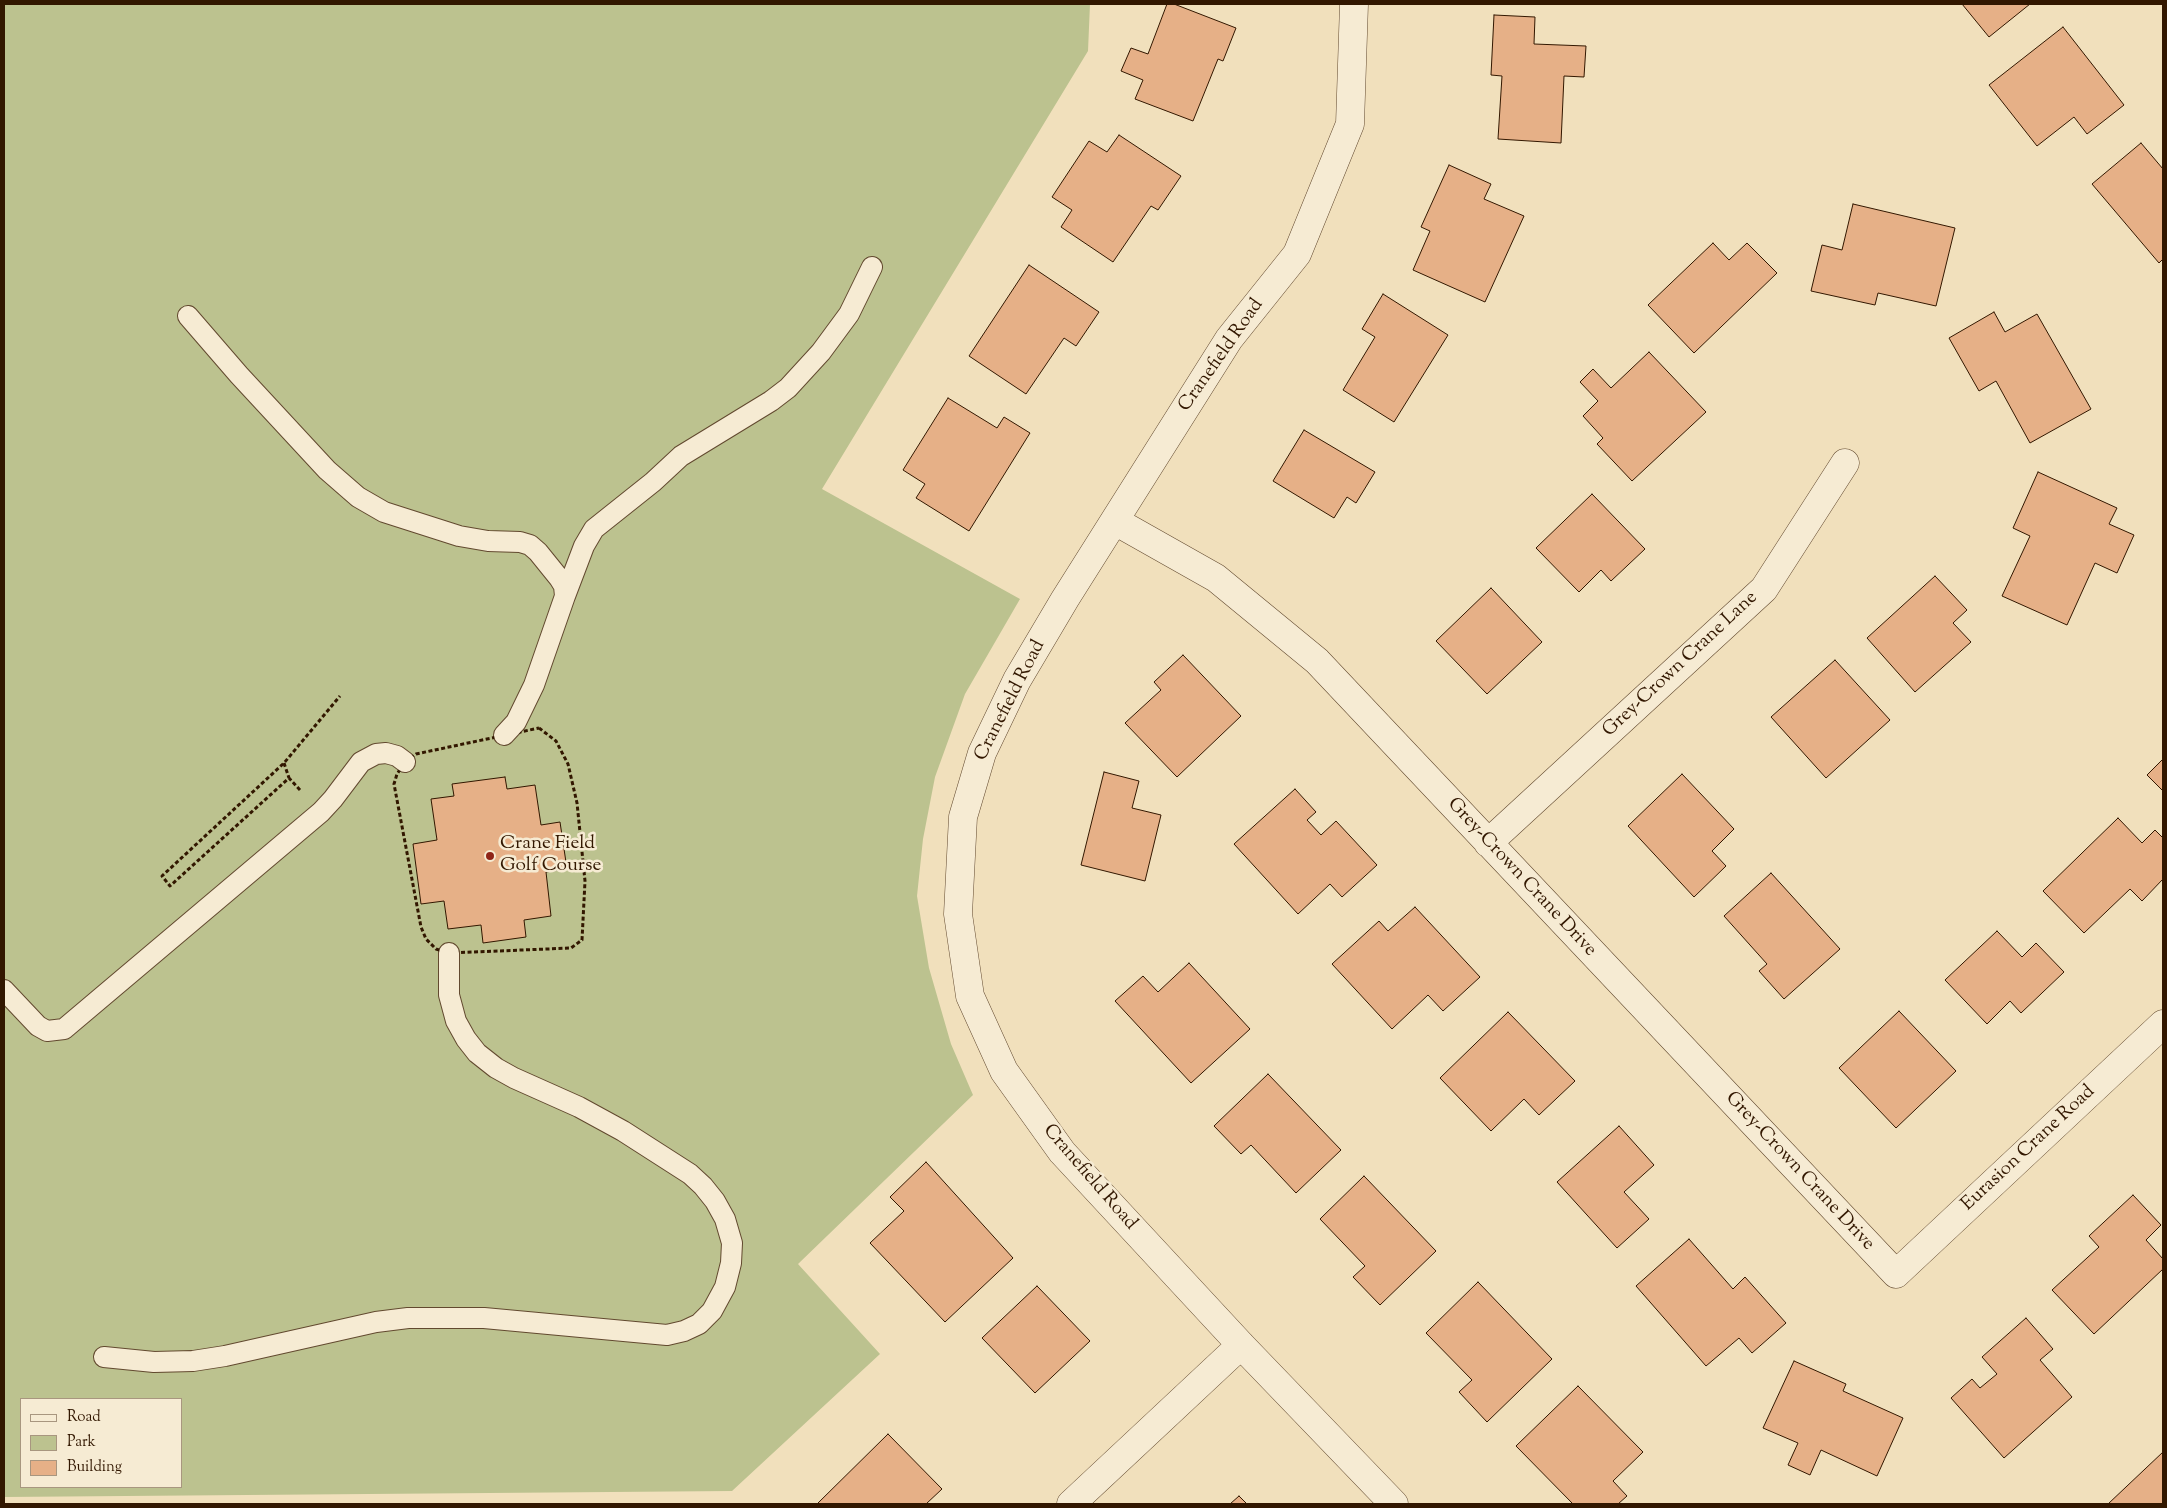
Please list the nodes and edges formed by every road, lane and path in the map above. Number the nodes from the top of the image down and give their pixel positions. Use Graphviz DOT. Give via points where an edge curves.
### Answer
graph roads {
  1 [pos="1354,4"];
  2 [pos="872,267"];
  3 [pos="188,316"];
  4 [pos="1845,464"];
  5 [pos="1114,521"];
  6 [pos="565,596"];
  7 [pos="340,696"];
  8 [pos="504,735"];
  9 [pos="405,762"];
  10 [pos="284,763"];
  11 [pos="289,778"];
  12 [pos="320,812"];
  13 [pos="1488,843"];
  14 [pos="448,953"];
  15 [pos="4,990"];
  16 [pos="2163,1024"];
  17 [pos="1896,1274"];
  18 [pos="1240,1345"];
  19 [pos="104,1357"];
  20 [pos="1071,1504"];
  21 [pos="1394,1504"];
  1 -- 5 [label="street, Cranefield Road" via="1350,124 1297,254 1229,340"];
  2 -- 6 [label="lane" via="845,320 788,388 681,456 594,529"];
  3 -- 6 [label="lane" via="327,470 358,497 384,512 459,536 530,545 560,578"];
  4 -- 13 [label="street, Grey-Crown Crane Lane" via="1764,589"];
  5 -- 13 [label="street, Grey-Crown Crane Drive" via="1216,578 1316,661"];
  5 -- 18 [label="street, Cranefield Road" via="1017,680 982,753 964,817 958,914 970,996 1004,1071 1062,1152"];
  6 -- 8 [label="lane" via="526,706"];
  7 -- 10 [label="path"];
  8 -- 9 [label="path" via="416,754"];
  8 -- 14 [label="path" via="539,728 556,741 568,764 583,843 582,940 570,948"];
  9 -- 12 [label="lane" via="386,753 361,762"];
  9 -- 14 [label="path" via="396,774 394,784 421,927 426,939 436,949"];
  10 -- 11 [label="path"];
  10 -- 11 [label="path" via="162,876 170,886"];
  11 -- 12 [label="path"];
  12 -- 15 [label="lane" via="64,1029 55,1032 38,1026"];
  13 -- 17 [label="street, Grey-Crown Crane Drive"];
  14 -- 19 [label="lane" via="449,995 456,1021 477,1053 514,1078 579,1107 622,1131 690,1174 715,1201 725,1220 732,1256 725,1287 712,1311 699,1324 668,1335 484,1318 408,1318 193,1361 154,1362"];
  16 -- 17 [label="street, Eurasion Crane Road"];
  18 -- 20 [label="street"];
  18 -- 21 [label="street, Cranefield Road"];
}
